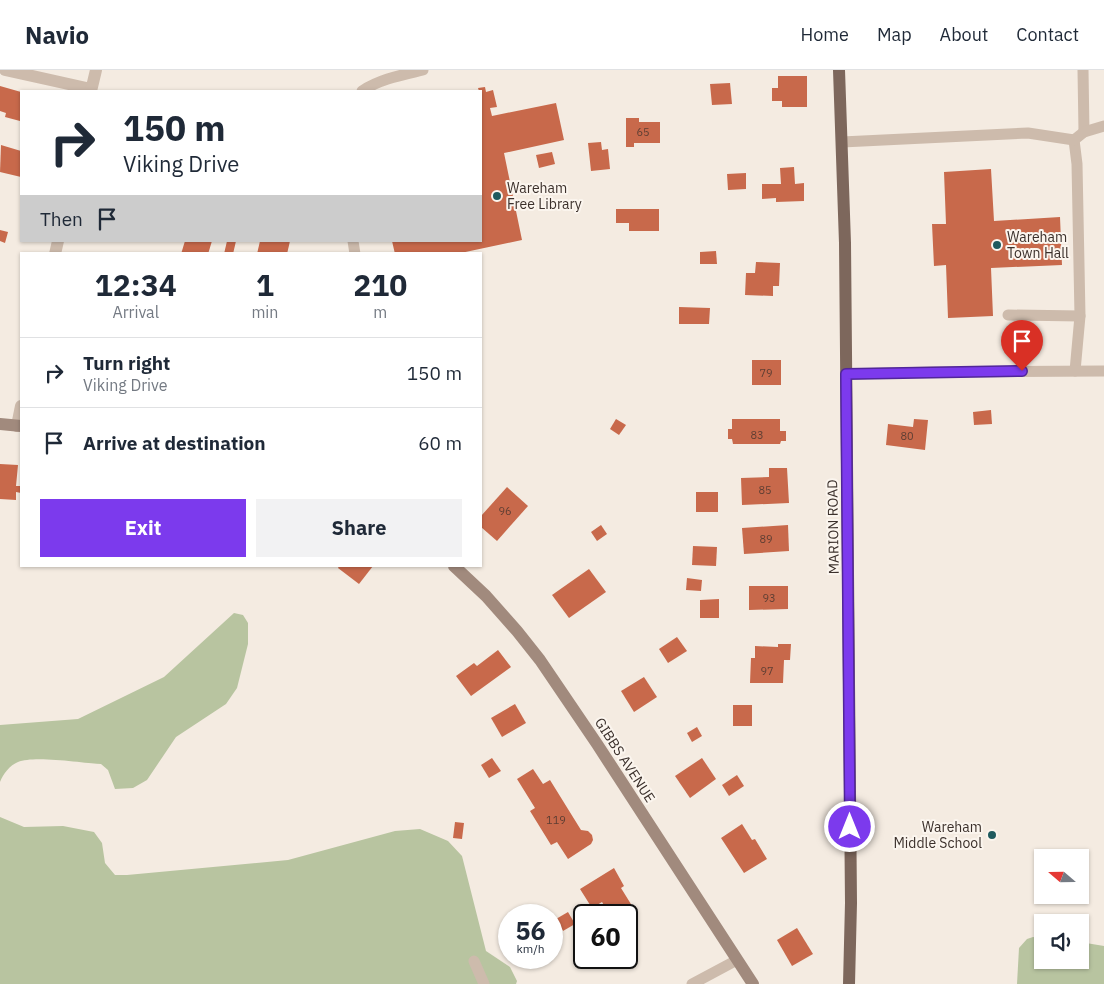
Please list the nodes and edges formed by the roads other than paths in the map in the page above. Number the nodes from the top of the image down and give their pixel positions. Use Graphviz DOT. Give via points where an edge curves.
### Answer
graph roads {
  1 [pos="5,70"];
  2 [pos="96,70"];
  3 [pos="423,70"];
  4 [pos="839,70"];
  5 [pos="1083,70"];
  6 [pos="91,90"];
  7 [pos="363,90"];
  8 [pos="1104,126"];
  9 [pos="1084,132"];
  10 [pos="1074,140"];
  11 [pos="842,142"];
  12 [pos="1008,315"];
  13 [pos="1080,316"];
  14 [pos="1075,371"];
  15 [pos="1104,371"];
  16 [pos="846,374"];
  17 [pos="0,424"];
  18 [pos="19,426"];
  19 [pos="455,567"];
  20 [pos="737,960"];
  21 [pos="474,961"];
  22 [pos="484,984"];
  23 [pos="692,984"];
  24 [pos="753,984"];
  25 [pos="849,984"];
  1 -- 6 [label="street"];
  2 -- 6 [label="street"];
  3 -- 7 [label="lane" via="395,76"];
  4 -- 11 [label="main road, MARION ROAD"];
  5 -- 9 [label="lane"];
  8 -- 9 [label="lane"];
  9 -- 10 [label="lane"];
  10 -- 11 [label="lane" via="1028,133"];
  10 -- 13 [label="lane"];
  11 -- 16 [label="main road, MARION ROAD"];
  12 -- 13 [label="lane"];
  13 -- 14 [label="lane"];
  14 -- 15 [label="lane"];
  14 -- 16 [label="lane"];
  16 -- 25 [label="main road, MARION ROAD"];
  17 -- 18 [label="main road"];
  19 -- 20 [label="main road, GIBBS AVENUE" via="486,596 540,660"];
  20 -- 23 [label="lane"];
  20 -- 24 [label="main road, GIBBS AVENUE"];
  21 -- 22 [label="lane"];
}
